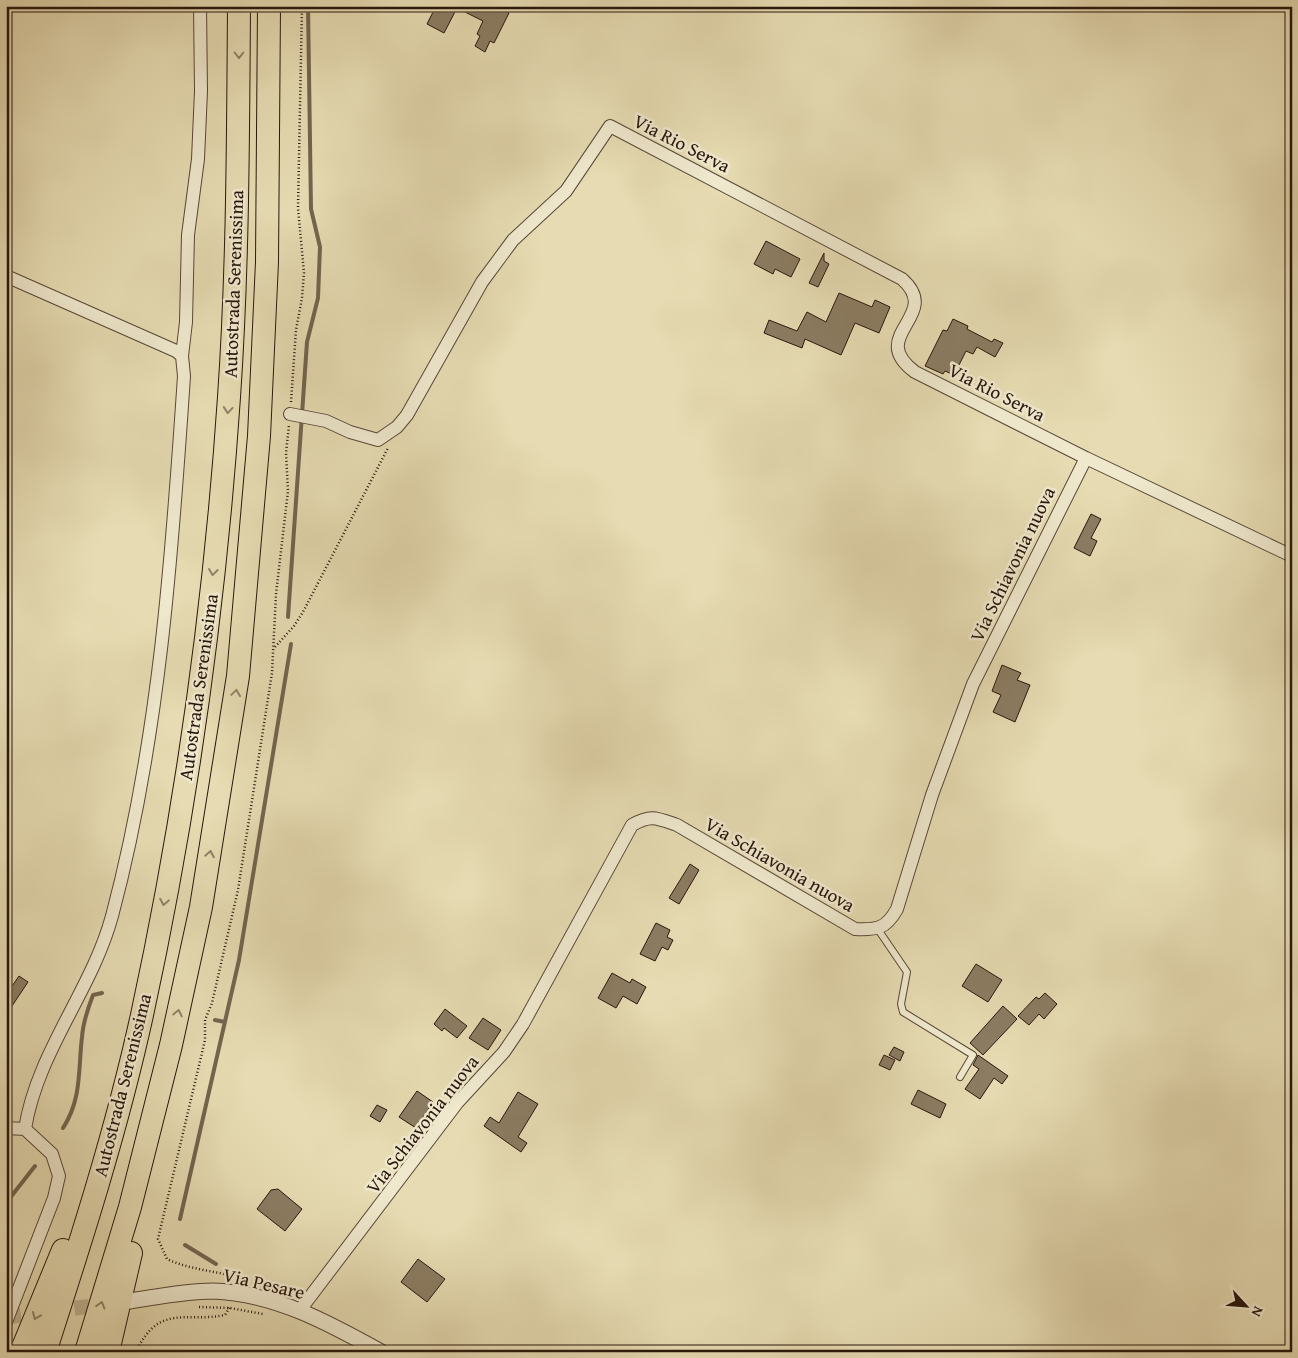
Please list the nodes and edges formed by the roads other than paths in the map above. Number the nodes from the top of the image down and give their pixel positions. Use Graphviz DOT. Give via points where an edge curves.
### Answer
graph roads {
  1 [pos="200,6"];
  2 [pos="239,6"];
  3 [pos="269,6"];
  4 [pos="6,276"];
  5 [pos="182,356"];
  6 [pos="293,415"];
  7 [pos="1086,458"];
  8 [pos="1292,556"];
  9 [pos="876,928"];
  10 [pos="171,1045"];
  11 [pos="960,1077"];
  12 [pos="124,1088"];
  13 [pos="6,1128"];
  14 [pos="25,1129"];
  15 [pos="130,1302"];
  16 [pos="300,1310"];
  17 [pos="6,1322"];
  18 [pos="21,1352"];
  19 [pos="45,1352"];
  20 [pos="86,1352"];
  21 [pos="108,1352"];
  22 [pos="381,1352"];
  1 -- 5 [label="street" via="201,91 188,235"];
  2 -- 12 [label="highway, Autostrada Serenissima, one-way" via="230,395 218,534 176,844 142,1017"];
  10 -- 3 [label="highway, Autostrada Serenissima, one-way" via="201,907 238,676 259,436 265,300"];
  4 -- 5 [label="street"];
  5 -- 14 [label="street" via="184,384 163,642 130,838 112,918 45,1066"];
  6 -- 7 [label="street, Via Rio Serva" via="326,421 378,440 387,435 407,414 482,282 513,240 566,191 610,126 902,278 912,287 916,298 898,340 898,353 903,363"];
  7 -- 8 [label="street"];
  7 -- 9 [label="street, Via Schiavonia nuova" via="973,684 932,795 896,909 891,920"];
  9 -- 11 [label="lane" via="907,972 901,1004 903,1012 973,1055"];
  9 -- 16 [label="street, Via Schiavonia nuova" via="856,928 676,825 656,818 644,818 632,825 523,1024 504,1052 457,1103"];
  20 -- 10 [label="highway, Autostrada Serenissima, one-way" via="130,1207"];
  10 -- 21 [label="highway" via="169,1099"];
  12 -- 18 [label="highway, one-way" via="104,1119 73,1222"];
  12 -- 19 [label="highway, Autostrada Serenissima"];
  13 -- 14 [label="street"];
  14 -- 17 [label="street" via="52,1154 59,1176 54,1198"];
  15 -- 16 [label="street, Via Pesare" via="183,1292"];
  16 -- 22 [label="street, Via Pesare"];
}
